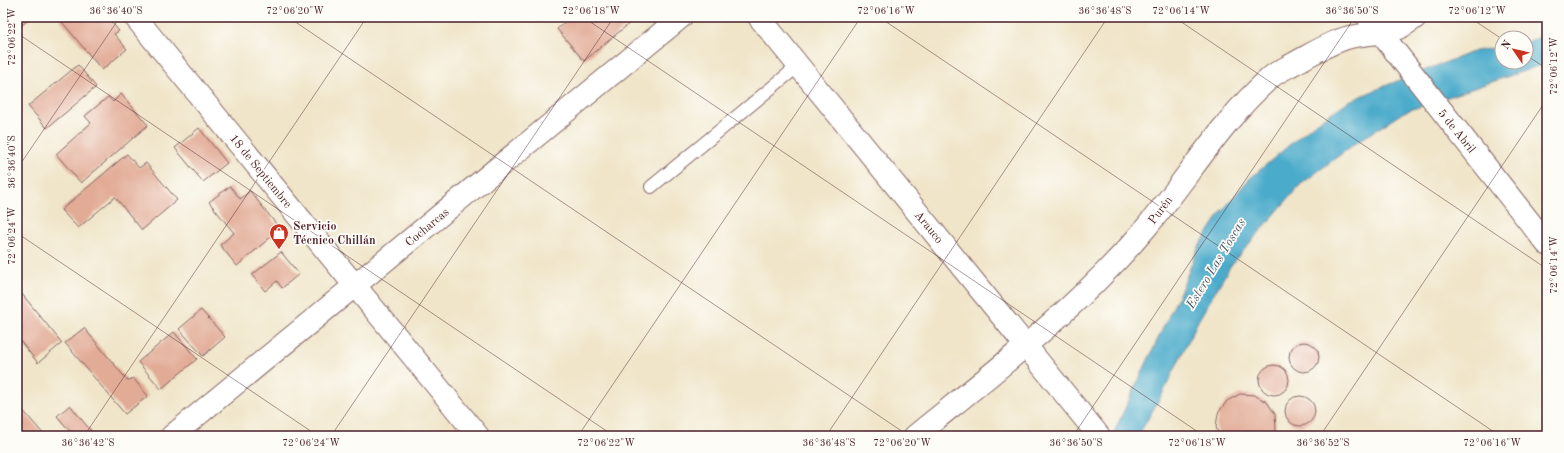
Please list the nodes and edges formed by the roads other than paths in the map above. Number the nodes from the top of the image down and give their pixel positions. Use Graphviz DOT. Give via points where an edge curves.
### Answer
graph roads {
  1 [pos="135,17"];
  2 [pos="681,17"];
  3 [pos="759,17"];
  4 [pos="1368,17"];
  5 [pos="1416,17"];
  6 [pos="1387,41"];
  7 [pos="798,66"];
  8 [pos="651,187"];
  9 [pos="1547,244"];
  10 [pos="355,286"];
  11 [pos="1026,346"];
  12 [pos="1096,433"];
  13 [pos="172,436"];
  14 [pos="478,436"];
  15 [pos="915,436"];
  1 -- 10 [label="street, 18 de Septiembre"];
  2 -- 10 [label="street, Cocharcas"];
  3 -- 7 [label="street, Arauco"];
  4 -- 6 [label="street, 5 de Abril"];
  5 -- 6 [label="street, Purén"];
  6 -- 9 [label="street, 5 de Abril"];
  6 -- 11 [label="street, Purén" via="1352,37 1340,40 1328,44 1271,76 1229,120 1144,230 1085,293"];
  7 -- 8 [label="lane"];
  7 -- 11 [label="street, Arauco"];
  10 -- 13 [label="street, Cocharcas"];
  10 -- 14 [label="street, 18 de Septiembre"];
  11 -- 12 [label="street, Arauco"];
  11 -- 15 [label="street, Purén"];
}
